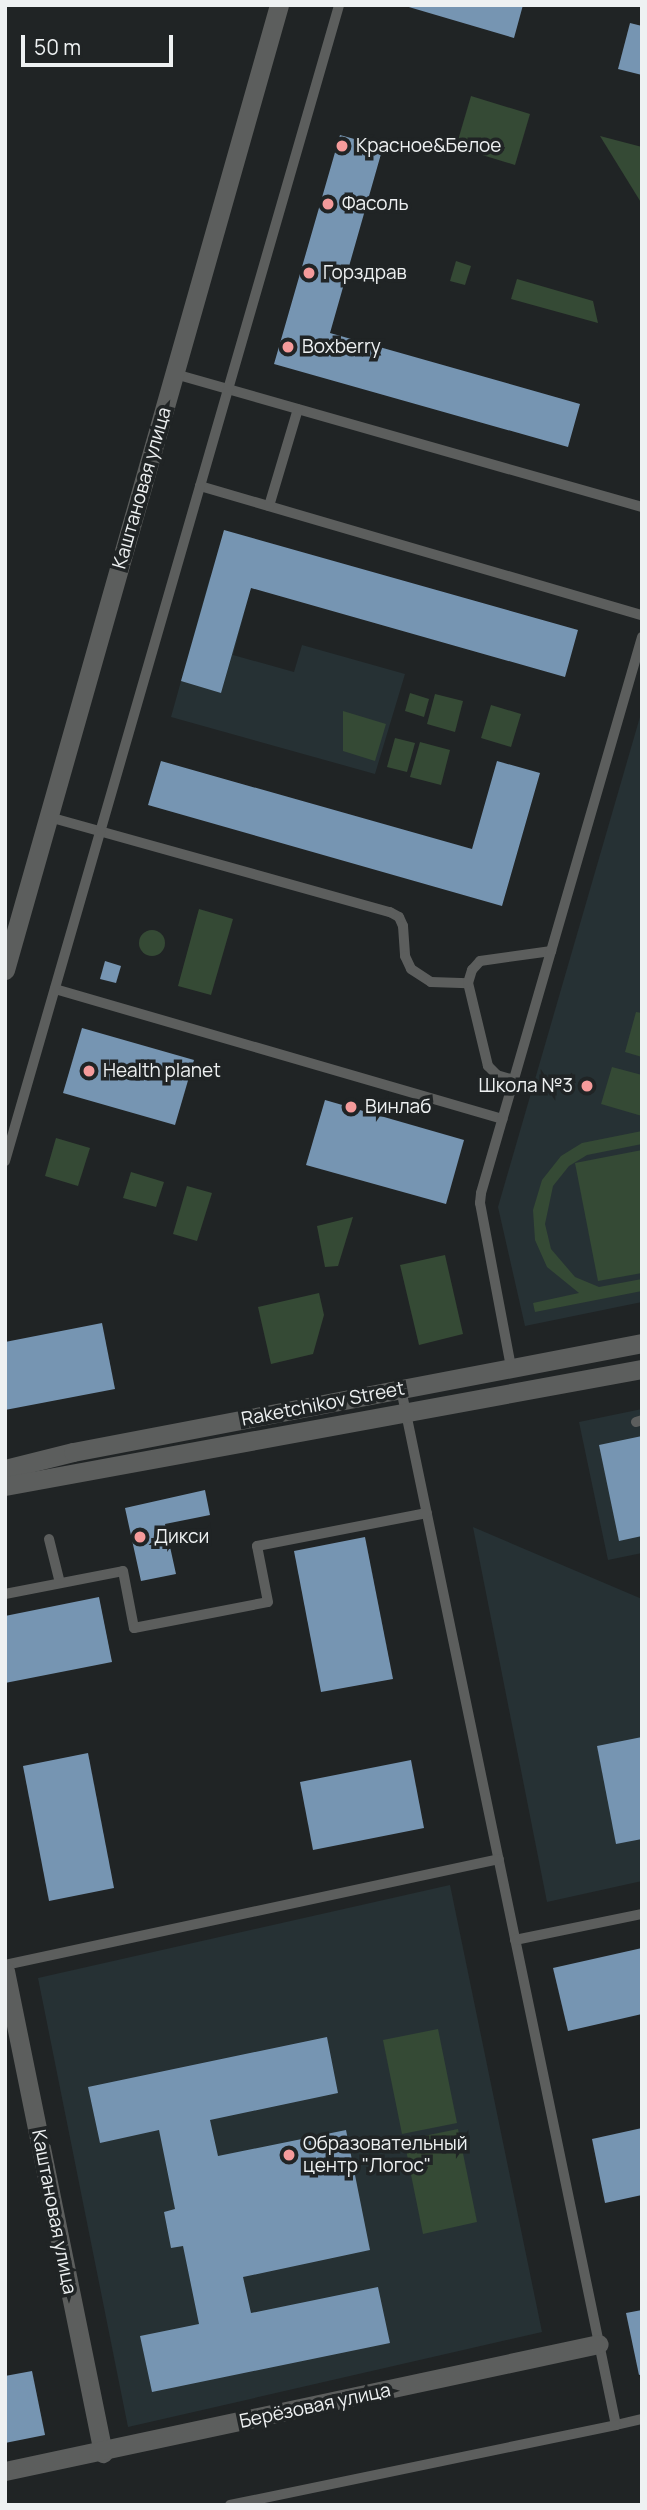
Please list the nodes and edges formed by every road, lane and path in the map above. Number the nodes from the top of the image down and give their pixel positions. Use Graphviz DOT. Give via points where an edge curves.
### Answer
graph roads {
  1 [pos="279,5"];
  2 [pos="339,5"];
  3 [pos="174,374"];
  4 [pos="228,389"];
  5 [pos="298,409"];
  6 [pos="200,486"];
  7 [pos="269,506"];
  8 [pos="642,507"];
  9 [pos="642,615"];
  10 [pos="642,637"];
  11 [pos="49,817"];
  12 [pos="100,832"];
  13 [pos="551,951"];
  14 [pos="5,970"];
  15 [pos="468,983"];
  16 [pos="55,989"];
  17 [pos="514,1080"];
  18 [pos="502,1119"];
  19 [pos="5,1161"];
  20 [pos="642,1343"];
  21 [pos="511,1367"];
  22 [pos="642,1369"];
  23 [pos="401,1389"];
  24 [pos="406,1413"];
  25 [pos="5,1469"];
  26 [pos="5,1486"];
  27 [pos="427,1513"];
  28 [pos="49,1539"];
  29 [pos="60,1583"];
  30 [pos="5,1594"];
  31 [pos="499,1859"];
  32 [pos="642,1914"];
  33 [pos="516,1940"];
  34 [pos="5,1965"];
  35 [pos="5,1971"];
  36 [pos="599,2344"];
  37 [pos="642,2419"];
  38 [pos="616,2425"];
  39 [pos="103,2453"];
  40 [pos="5,2471"];
  41 [pos="230,2505"];
  1 -- 3 [label="street, Каштановая улица"];
  2 -- 4 [label="lane"];
  3 -- 4 [label="lane"];
  3 -- 11 [label="street, Каштановая улица"];
  4 -- 5 [label="lane"];
  4 -- 6 [label="lane"];
  5 -- 7 [label="lane"];
  5 -- 8 [label="lane"];
  6 -- 7 [label="lane"];
  6 -- 12 [label="lane"];
  7 -- 9 [label="lane"];
  10 -- 13 [label="lane"];
  11 -- 12 [label="lane"];
  11 -- 14 [label="street, Каштановая улица"];
  12 -- 15 [label="lane" via="390,912 403,926 405,957 411,969 431,982"];
  12 -- 16 [label="lane"];
  13 -- 15 [label="lane" via="480,961"];
  13 -- 17 [label="lane"];
  15 -- 17 [label="lane" via="488,1066 497,1075"];
  16 -- 18 [label="lane"];
  16 -- 19 [label="lane"];
  17 -- 18 [label="lane"];
  18 -- 21 [label="lane" via="480,1203"];
  20 -- 21 [label="street, Raketchikov Street"];
  21 -- 23 [label="street, Raketchikov Street"];
  22 -- 24 [label="street, Raketchikov Street"];
  23 -- 24 [label="lane"];
  23 -- 25 [label="street, Raketchikov Street"];
  24 -- 26 [label="street, Raketchikov Street"];
  24 -- 27 [label="lane"];
  27 -- 29 [label="lane" via="257,1546 268,1602 134,1628 123,1571"];
  27 -- 31 [label="lane"];
  28 -- 29 [label="lane"];
  29 -- 30 [label="lane"];
  31 -- 33 [label="lane"];
  31 -- 34 [label="lane"];
  32 -- 33 [label="lane"];
  33 -- 36 [label="lane"];
  35 -- 39 [label="street, Каштановая улица"];
  36 -- 38 [label="lane"];
  36 -- 39 [label="street, Берёзовая улица"];
  37 -- 38 [label="lane"];
  38 -- 41 [label="lane"];
  39 -- 40 [label="street, Берёзовая улица"];
}
